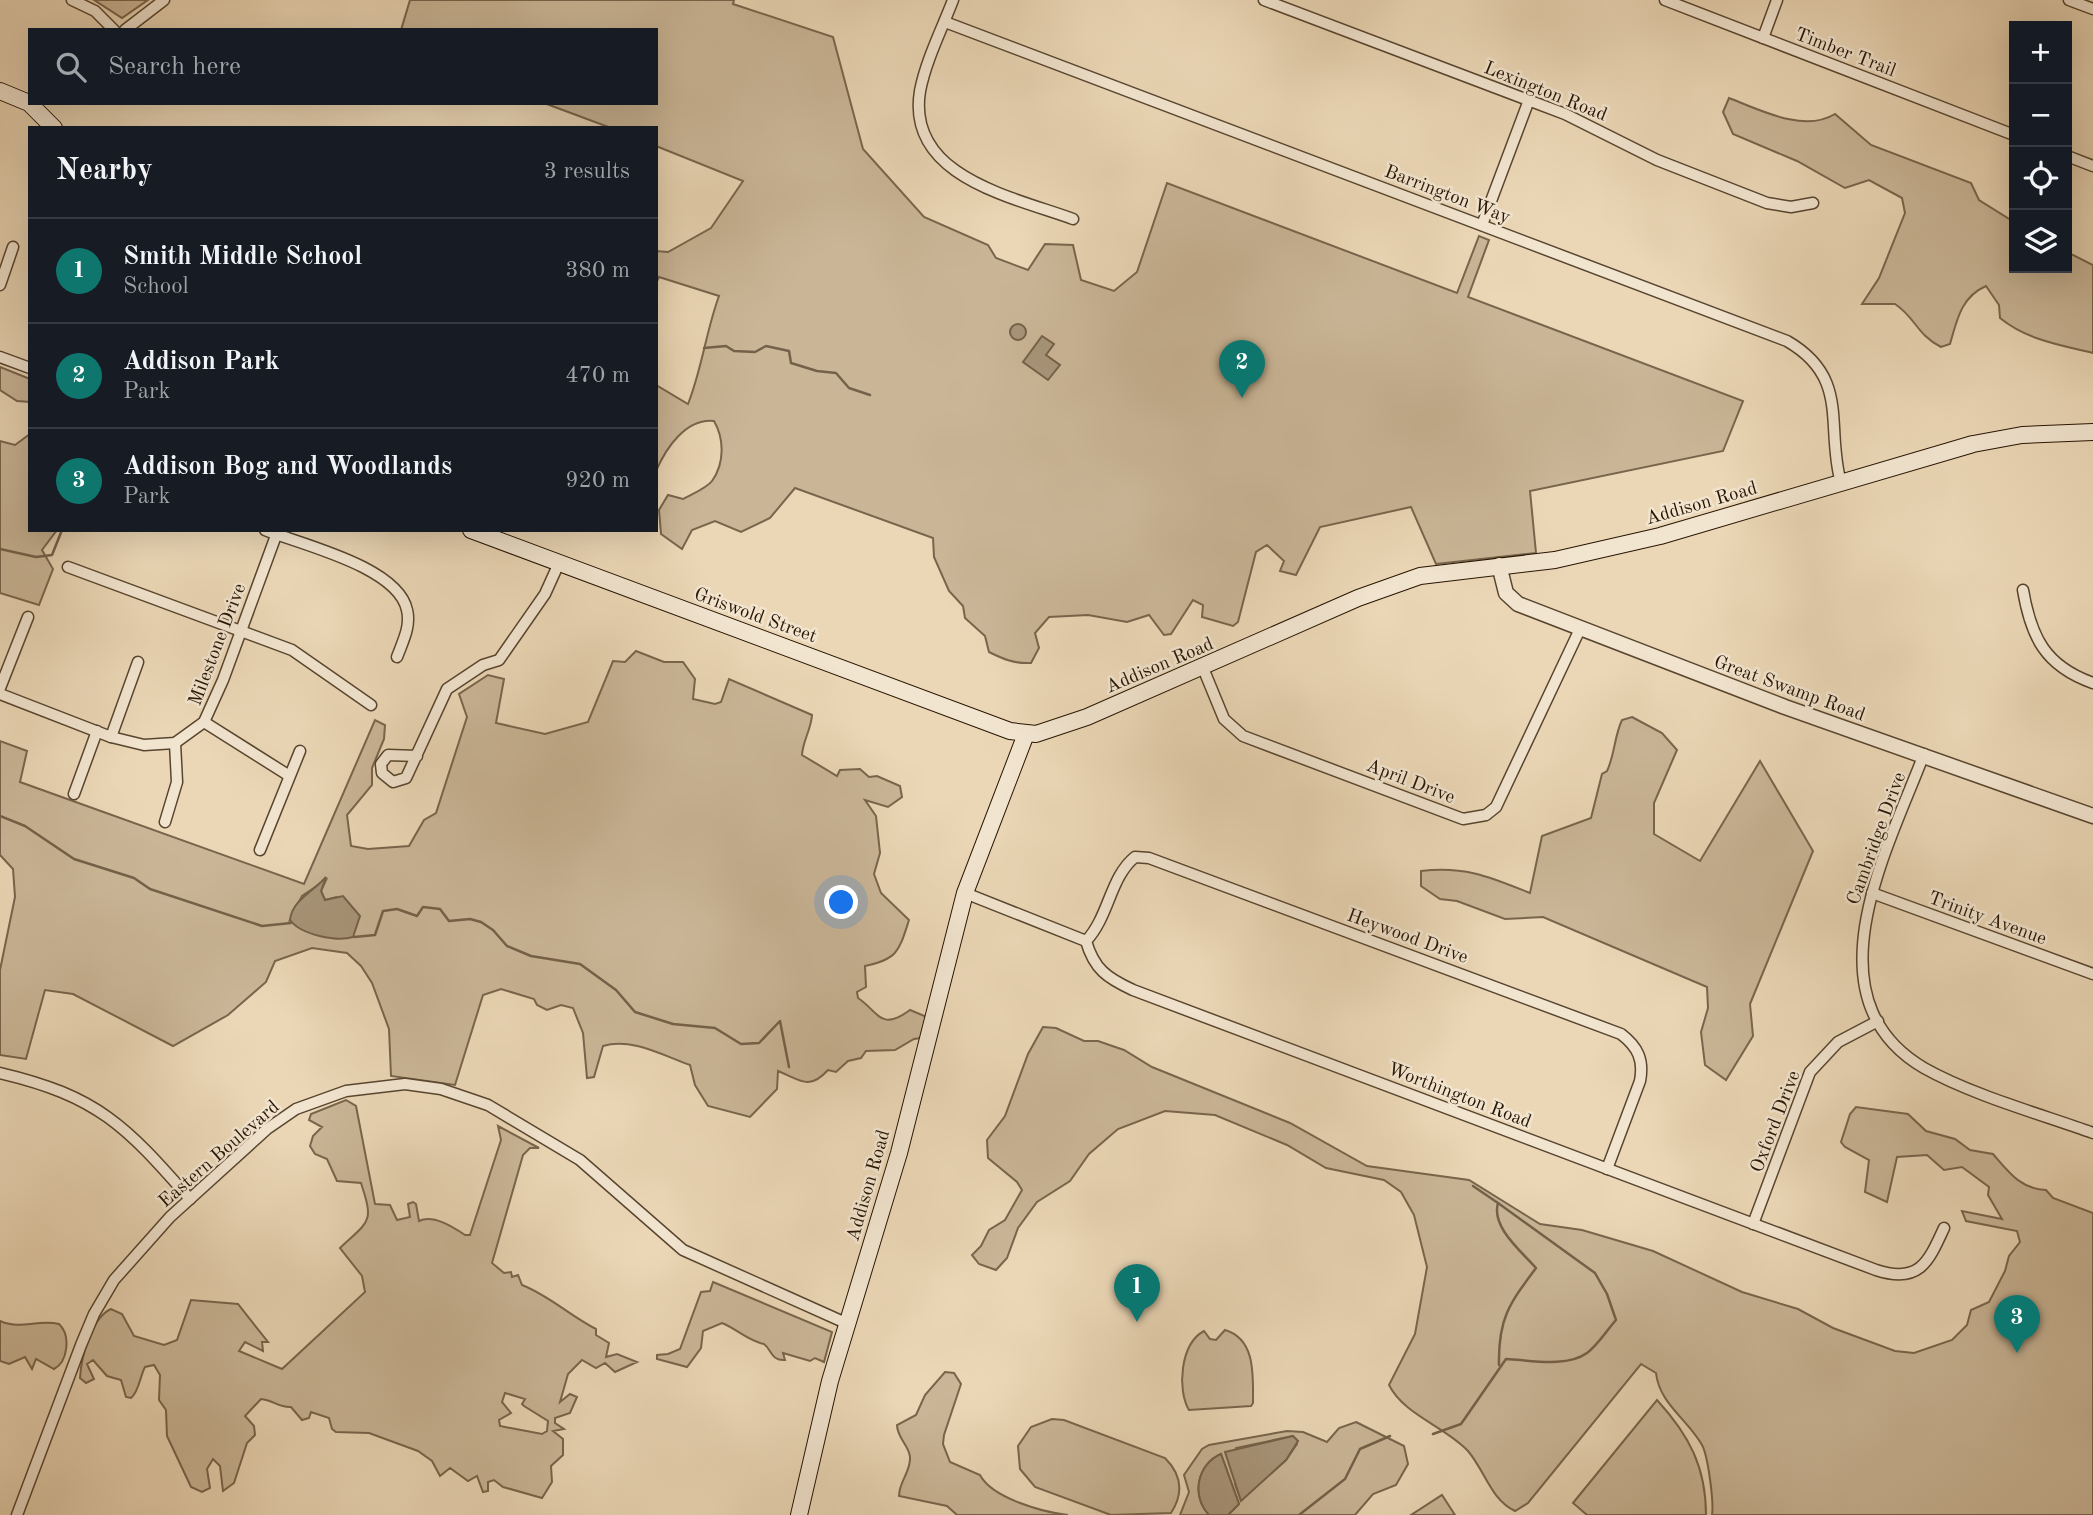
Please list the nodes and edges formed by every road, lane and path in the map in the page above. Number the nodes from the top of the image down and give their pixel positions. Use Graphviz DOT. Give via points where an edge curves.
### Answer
graph roads {
  1 [pos="72,0"];
  2 [pos="164,0"];
  3 [pos="953,0"];
  4 [pos="1264,0"];
  5 [pos="1665,0"];
  6 [pos="1777,0"];
  7 [pos="2069,0"];
  8 [pos="2093,9"];
  9 [pos="945,22"];
  10 [pos="112,28"];
  11 [pos="128,28"];
  12 [pos="1763,38"];
  13 [pos="0,91"];
  14 [pos="1529,100"];
  15 [pos="28,103"];
  16 [pos="31,105"];
  17 [pos="52,126"];
  18 [pos="2009,133"];
  19 [pos="2072,158"];
  20 [pos="2093,166"];
  21 [pos="1813,203"];
  22 [pos="1073,219"];
  23 [pos="1482,225"];
  24 [pos="13,247"];
  25 [pos="0,285"];
  26 [pos="0,357"];
  27 [pos="28,367"];
  28 [pos="2093,432"];
  29 [pos="1841,483"];
  30 [pos="273,532"];
  31 [pos="476,532"];
  32 [pos="559,564"];
  33 [pos="1499,565"];
  34 [pos="68,567"];
  35 [pos="2023,590"];
  36 [pos="28,617"];
  37 [pos="1580,629"];
  38 [pos="241,630"];
  39 [pos="397,657"];
  40 [pos="138,662"];
  41 [pos="1203,668"];
  42 [pos="2093,683"];
  43 [pos="0,688"];
  44 [pos="0,694"];
  45 [pos="371,705"];
  46 [pos="204,722"];
  47 [pos="97,731"];
  48 [pos="1026,734"];
  49 [pos="111,737"];
  50 [pos="174,743"];
  51 [pos="300,751"];
  52 [pos="1924,754"];
  53 [pos="417,756"];
  54 [pos="288,775"];
  55 [pos="74,794"];
  56 [pos="2093,816"];
  57 [pos="165,822"];
  58 [pos="260,850"];
  59 [pos="965,893"];
  60 [pos="1872,893"];
  61 [pos="1086,941"];
  62 [pos="2093,974"];
  63 [pos="1878,1021"];
  64 [pos="0,1073"];
  65 [pos="2093,1133"];
  66 [pos="1607,1169"];
  67 [pos="190,1199"];
  68 [pos="1753,1224"];
  69 [pos="1944,1228"];
  70 [pos="848,1324"];
  71 [pos="17,1515"];
  72 [pos="799,1515"];
  1 -- 10 [label="street" via="95,11"];
  2 -- 11 [label="street"];
  3 -- 9 [label="street"];
  4 -- 14 [label="street, Lexington Road"];
  5 -- 12 [label="street, Timber Trail"];
  6 -- 12 [label="street"];
  7 -- 8 [label="street"];
  9 -- 22 [label="street" via="919,97 922,124 932,149 968,179"];
  9 -- 23 [label="street, Barrington Way"];
  12 -- 18 [label="street, Timber Trail"];
  13 -- 15 [label="main road"];
  14 -- 21 [label="street, Lexington Road" via="1657,160 1767,203 1791,207"];
  14 -- 23 [label="street"];
  16 -- 17 [label="main road"];
  19 -- 20 [label="street"];
  23 -- 29 [label="street, Barrington Way" via="1796,346 1819,366 1831,392"];
  24 -- 25 [label="street"];
  26 -- 27 [label="street"];
  28 -- 29 [label="main road, Addison Road" via="2022,435 1972,444"];
  29 -- 33 [label="main road, Addison Road" via="1661,536 1555,560"];
  30 -- 38 [label="street, Milestone Drive"];
  30 -- 39 [label="street" via="393,584 404,597 409,625"];
  31 -- 32 [label="main road, Griswold Street"];
  32 -- 48 [label="main road, Griswold Street"];
  32 -- 53 [label="street" via="545,594 499,660 447,689"];
  33 -- 37 [label="street, Great Swamp Road" via="1504,589 1514,601"];
  33 -- 41 [label="main road, Addison Road" via="1390,585"];
  34 -- 38 [label="street"];
  35 -- 42 [label="street" via="2029,626 2042,647 2072,676"];
  36 -- 43 [label="street"];
  37 -- 41 [label="street, April Drive" via="1496,807 1475,819 1463,819 1243,736 1224,719"];
  37 -- 52 [label="street, Great Swamp Road"];
  38 -- 45 [label="street" via="292,650"];
  38 -- 46 [label="street, Milestone Drive"];
  40 -- 49 [label="street"];
  41 -- 48 [label="main road, Addison Road" via="1059,728"];
  44 -- 47 [label="street"];
  46 -- 50 [label="street, Milestone Drive"];
  46 -- 54 [label="street"];
  47 -- 49 [label="street"];
  47 -- 55 [label="street"];
  48 -- 59 [label="main road, Addison Road"];
  49 -- 50 [label="street" via="144,745"];
  50 -- 57 [label="street" via="177,782"];
  51 -- 54 [label="street"];
  52 -- 56 [label="street, Great Swamp Road"];
  52 -- 60 [label="street, Cambridge Drive"];
  54 -- 58 [label="street"];
  59 -- 61 [label="street"];
  59 -- 70 [label="main road, Addison Road" via="918,1082"];
  60 -- 62 [label="street, Trinity Avenue"];
  60 -- 63 [label="street, Cambridge Drive" via="1860,953"];
  61 -- 66 [label="street, Worthington Road" via="1092,962 1104,975 1133,990"];
  61 -- 66 [label="street, Heywood Drive" via="1099,927 1124,866 1135,857 1149,858 1621,1034 1632,1042 1643,1066"];
  63 -- 65 [label="street, Cambridge Drive" via="1908,1055 1941,1077"];
  63 -- 68 [label="street, Oxford Drive" via="1838,1042 1810,1072"];
  64 -- 67 [label="street" via="57,1088 103,1112 136,1140"];
  66 -- 68 [label="street, Worthington Road"];
  67 -- 70 [label="street, Eastern Boulevard" via="267,1129 307,1104 368,1086 405,1084 441,1089 488,1105 555,1143 600,1176 682,1250"];
  67 -- 71 [label="street, Eastern Boulevard" via="128,1261 94,1314"];
  68 -- 69 [label="street, Worthington Road" via="1894,1275 1913,1273 1929,1260"];
  70 -- 72 [label="main road, Addison Road"];
}
